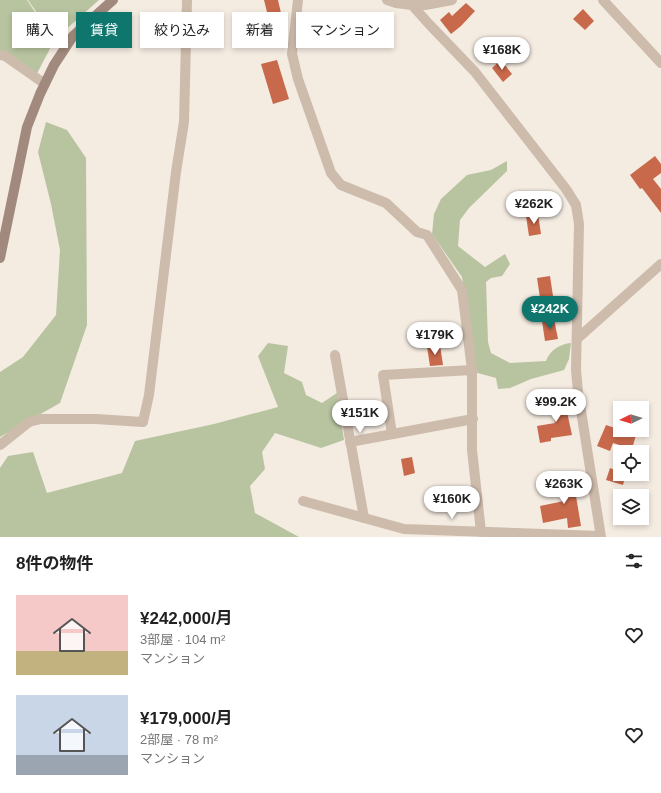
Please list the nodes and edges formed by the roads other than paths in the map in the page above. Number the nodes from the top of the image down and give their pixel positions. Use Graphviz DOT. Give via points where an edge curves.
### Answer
graph roads {
  1 [pos="113,0"];
  2 [pos="187,0"];
  3 [pos="298,0"];
  4 [pos="387,0"];
  5 [pos="452,0"];
  6 [pos="603,0"];
  7 [pos="412,5"];
  8 [pos="0,55"];
  9 [pos="661,63"];
  10 [pos="45,84"];
  11 [pos="0,258"];
  12 [pos="661,264"];
  13 [pos="578,338"];
  14 [pos="335,355"];
  15 [pos="472,370"];
  16 [pos="472,418"];
  17 [pos="392,434"];
  18 [pos="350,442"];
  19 [pos="0,445"];
  20 [pos="303,501"];
  21 [pos="364,518"];
  22 [pos="481,532"];
  23 [pos="404,533"];
  24 [pos="457,534"];
  25 [pos="600,537"];
  1 -- 10 [label="street" via="74,36 54,65"];
  2 -- 19 [label="street" via="184,122 149,395 143,422 41,419 29,422"];
  3 -- 15 [label="street" via="292,54 298,79 331,173 341,186 386,203 417,232 427,235 462,290"];
  4 -- 7 [label="street"];
  5 -- 7 [label="street"];
  6 -- 9 [label="street"];
  7 -- 13 [label="street" via="475,72 576,205 579,224"];
  8 -- 10 [label="street"];
  10 -- 11 [label="street" via="27,127"];
  12 -- 13 [label="street"];
  13 -- 25 [label="street" via="578,392"];
  14 -- 18 [label="street"];
  15 -- 16 [label="street"];
  15 -- 17 [label="street" via="383,375"];
  16 -- 17 [label="street"];
  16 -- 22 [label="street" via="472,450"];
  17 -- 18 [label="street"];
  18 -- 21 [label="street"];
  20 -- 21 [label="street"];
  21 -- 23 [label="street"];
  22 -- 24 [label="street"];
  22 -- 25 [label="street"];
  23 -- 24 [label="street"];
}
